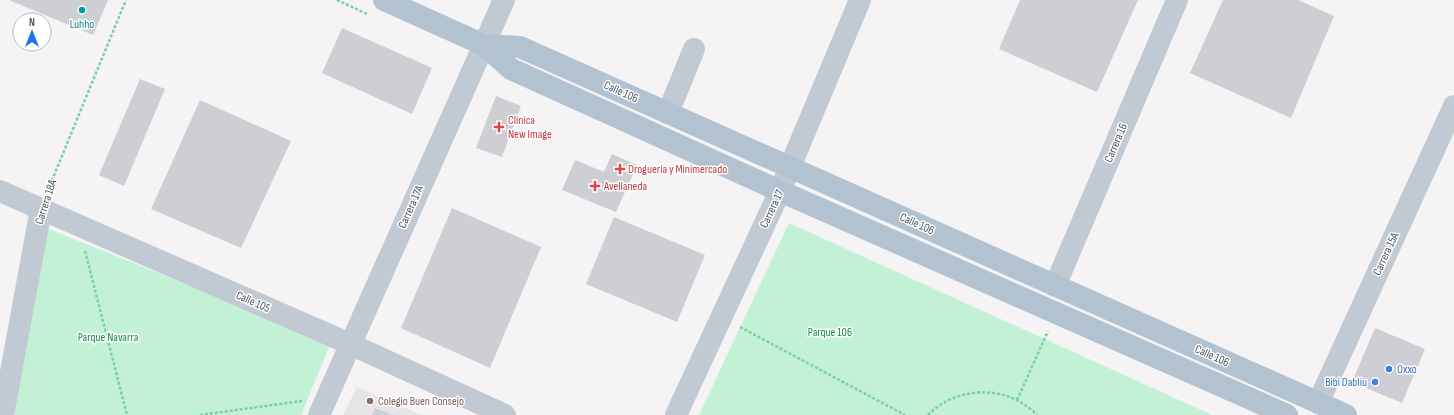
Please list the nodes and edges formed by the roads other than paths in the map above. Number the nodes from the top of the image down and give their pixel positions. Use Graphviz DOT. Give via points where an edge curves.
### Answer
graph roads {
  1 [pos="384,0"];
  2 [pos="504,0"];
  3 [pos="860,0"];
  4 [pos="1177,0"];
  5 [pos="484,45"];
  6 [pos="694,49"];
  7 [pos="1454,106"];
  8 [pos="668,113"];
  9 [pos="791,167"];
  10 [pos="0,191"];
  11 [pos="780,191"];
  12 [pos="41,209"];
  13 [pos="1055,286"];
  14 [pos="350,344"];
  15 [pos="1318,403"];
  16 [pos="323,407"];
  17 [pos="3,415"];
  18 [pos="505,415"];
  19 [pos="676,415"];
  20 [pos="1287,415"];
  21 [pos="1346,415"];
  1 -- 5 [label="main road, Calle 106"];
  2 -- 5 [label="street, Carrera 17A"];
  3 -- 9 [label="street, Carrera 17"];
  4 -- 13 [label="street, Carrera 16"];
  5 -- 8 [label="main road, Calle 106" via="520,47"];
  5 -- 11 [label="main road, Calle 106" via="511,69"];
  5 -- 14 [label="street, Carrera 17A"];
  6 -- 8 [label="street"];
  7 -- 15 [label="street, Carrera 15A"];
  8 -- 9 [label="main road, Calle 106"];
  9 -- 11 [label="street, Carrera 17"];
  9 -- 13 [label="main road, Calle 106"];
  10 -- 12 [label="street, Calle 105"];
  11 -- 19 [label="street, Carrera 17"];
  11 -- 20 [label="main road, Calle 106"];
  12 -- 14 [label="street, Calle 105"];
  12 -- 17 [label="street, Carrera 18A"];
  13 -- 15 [label="main road, Calle 106"];
  14 -- 16 [label="street, Carrera 17A"];
  14 -- 18 [label="street, Calle 105"];
  15 -- 21 [label="main road, Calle 106"];
}
